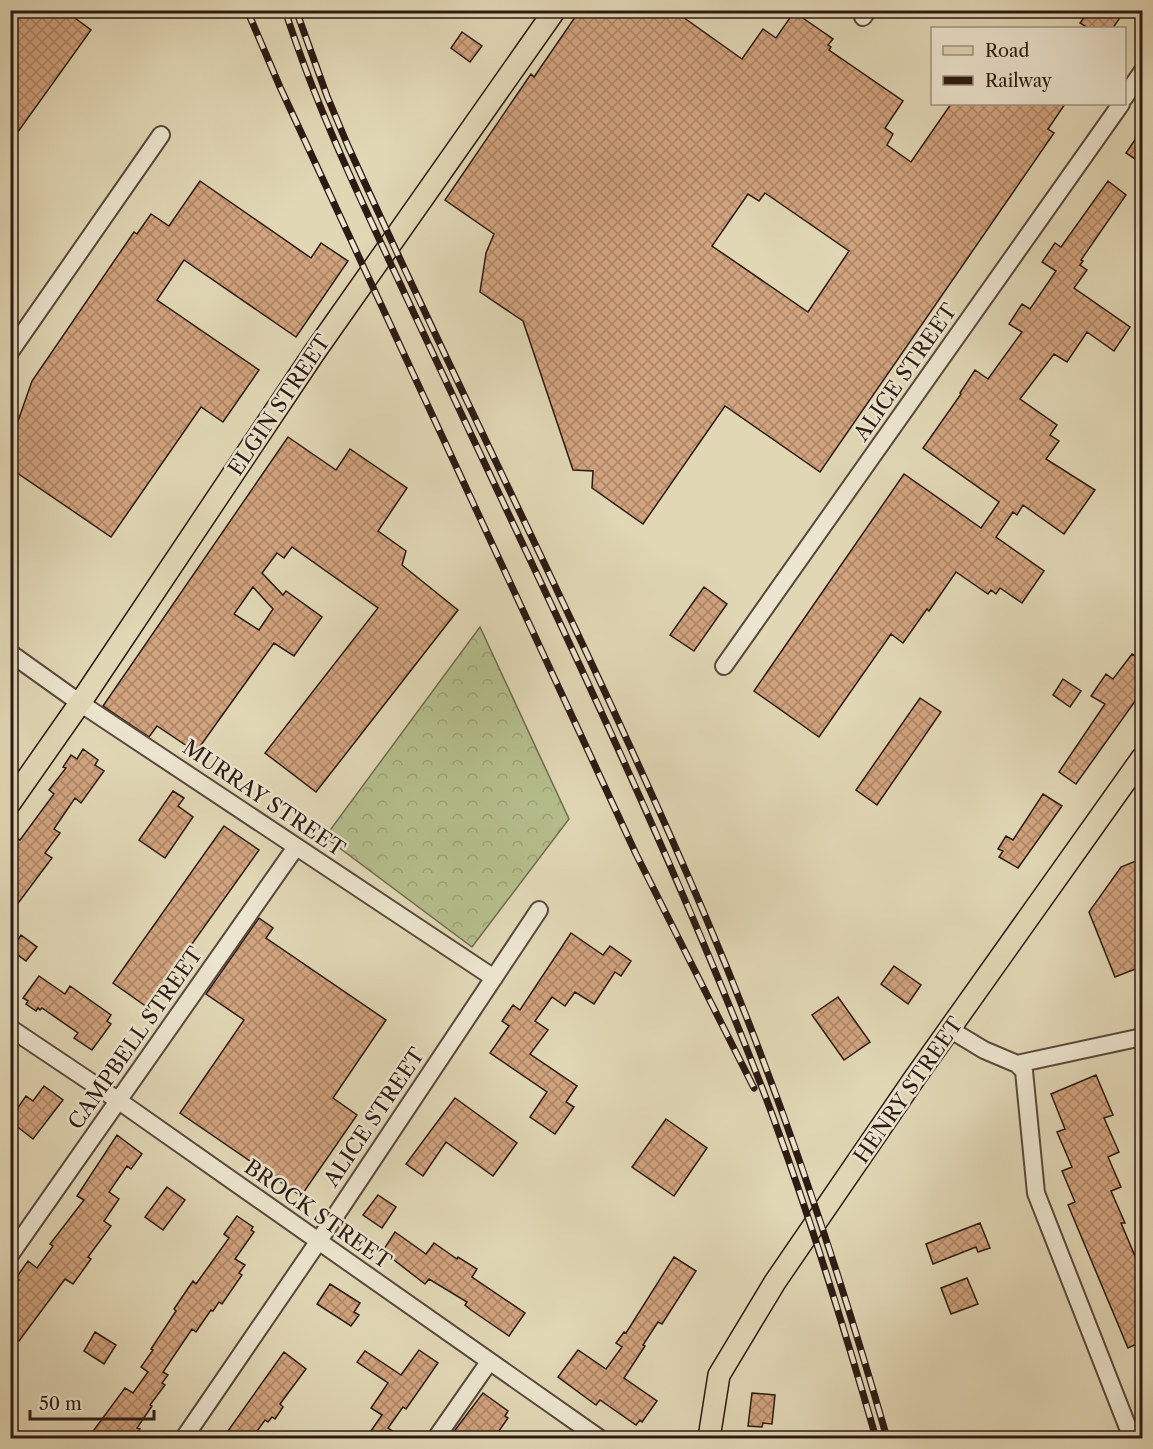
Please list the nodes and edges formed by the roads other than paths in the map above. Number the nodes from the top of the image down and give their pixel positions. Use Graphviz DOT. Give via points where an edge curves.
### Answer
graph roads {
  1 [pos="555,10"];
  2 [pos="1143,72"];
  3 [pos="1126,97"];
  4 [pos="1119,105"];
  5 [pos="160,135"];
  6 [pos="10,352"];
  7 [pos="10,653"];
  8 [pos="724,666"];
  9 [pos="80,703"];
  10 [pos="1143,758"];
  11 [pos="10,803"];
  12 [pos="296,847"];
  13 [pos="539,910"];
  14 [pos="494,978"];
  15 [pos="10,1028"];
  16 [pos="951,1030"];
  17 [pos="1143,1037"];
  18 [pos="1017,1064"];
  19 [pos="119,1101"];
  20 [pos="318,1242"];
  21 [pos="10,1255"];
  22 [pos="489,1362"];
  23 [pos="184,1438"];
  24 [pos="436,1438"];
  25 [pos="599,1438"];
  26 [pos="709,1438"];
  27 [pos="1132,1438"];
  1 -- 9 [label="main road, ELGIN STREET" via="314,353"];
  2 -- 3 [label="street"];
  4 -- 8 [label="street, ALICE STREET"];
  5 -- 6 [label="street"];
  7 -- 9 [label="street, MURRAY STREET"];
  9 -- 11 [label="main road, ELGIN STREET"];
  9 -- 12 [label="street, MURRAY STREET"];
  10 -- 16 [label="main road, HENRY STREET"];
  12 -- 14 [label="street, MURRAY STREET"];
  12 -- 19 [label="street, CAMPBELL STREET"];
  13 -- 14 [label="street, ALICE STREET"];
  14 -- 20 [label="street, ALICE STREET"];
  15 -- 19 [label="street, BROCK STREET"];
  16 -- 18 [label="street"];
  16 -- 26 [label="main road, HENRY STREET" via="777,1278 725,1365 719,1376"];
  17 -- 18 [label="street"];
  18 -- 27 [label="street" via="1024,1071 1036,1193"];
  19 -- 20 [label="street, BROCK STREET"];
  19 -- 21 [label="street, CAMPBELL STREET"];
  20 -- 22 [label="street, BROCK STREET"];
  20 -- 23 [label="street, ALICE STREET"];
  22 -- 24 [label="street"];
  22 -- 25 [label="street, BROCK STREET"];
}
